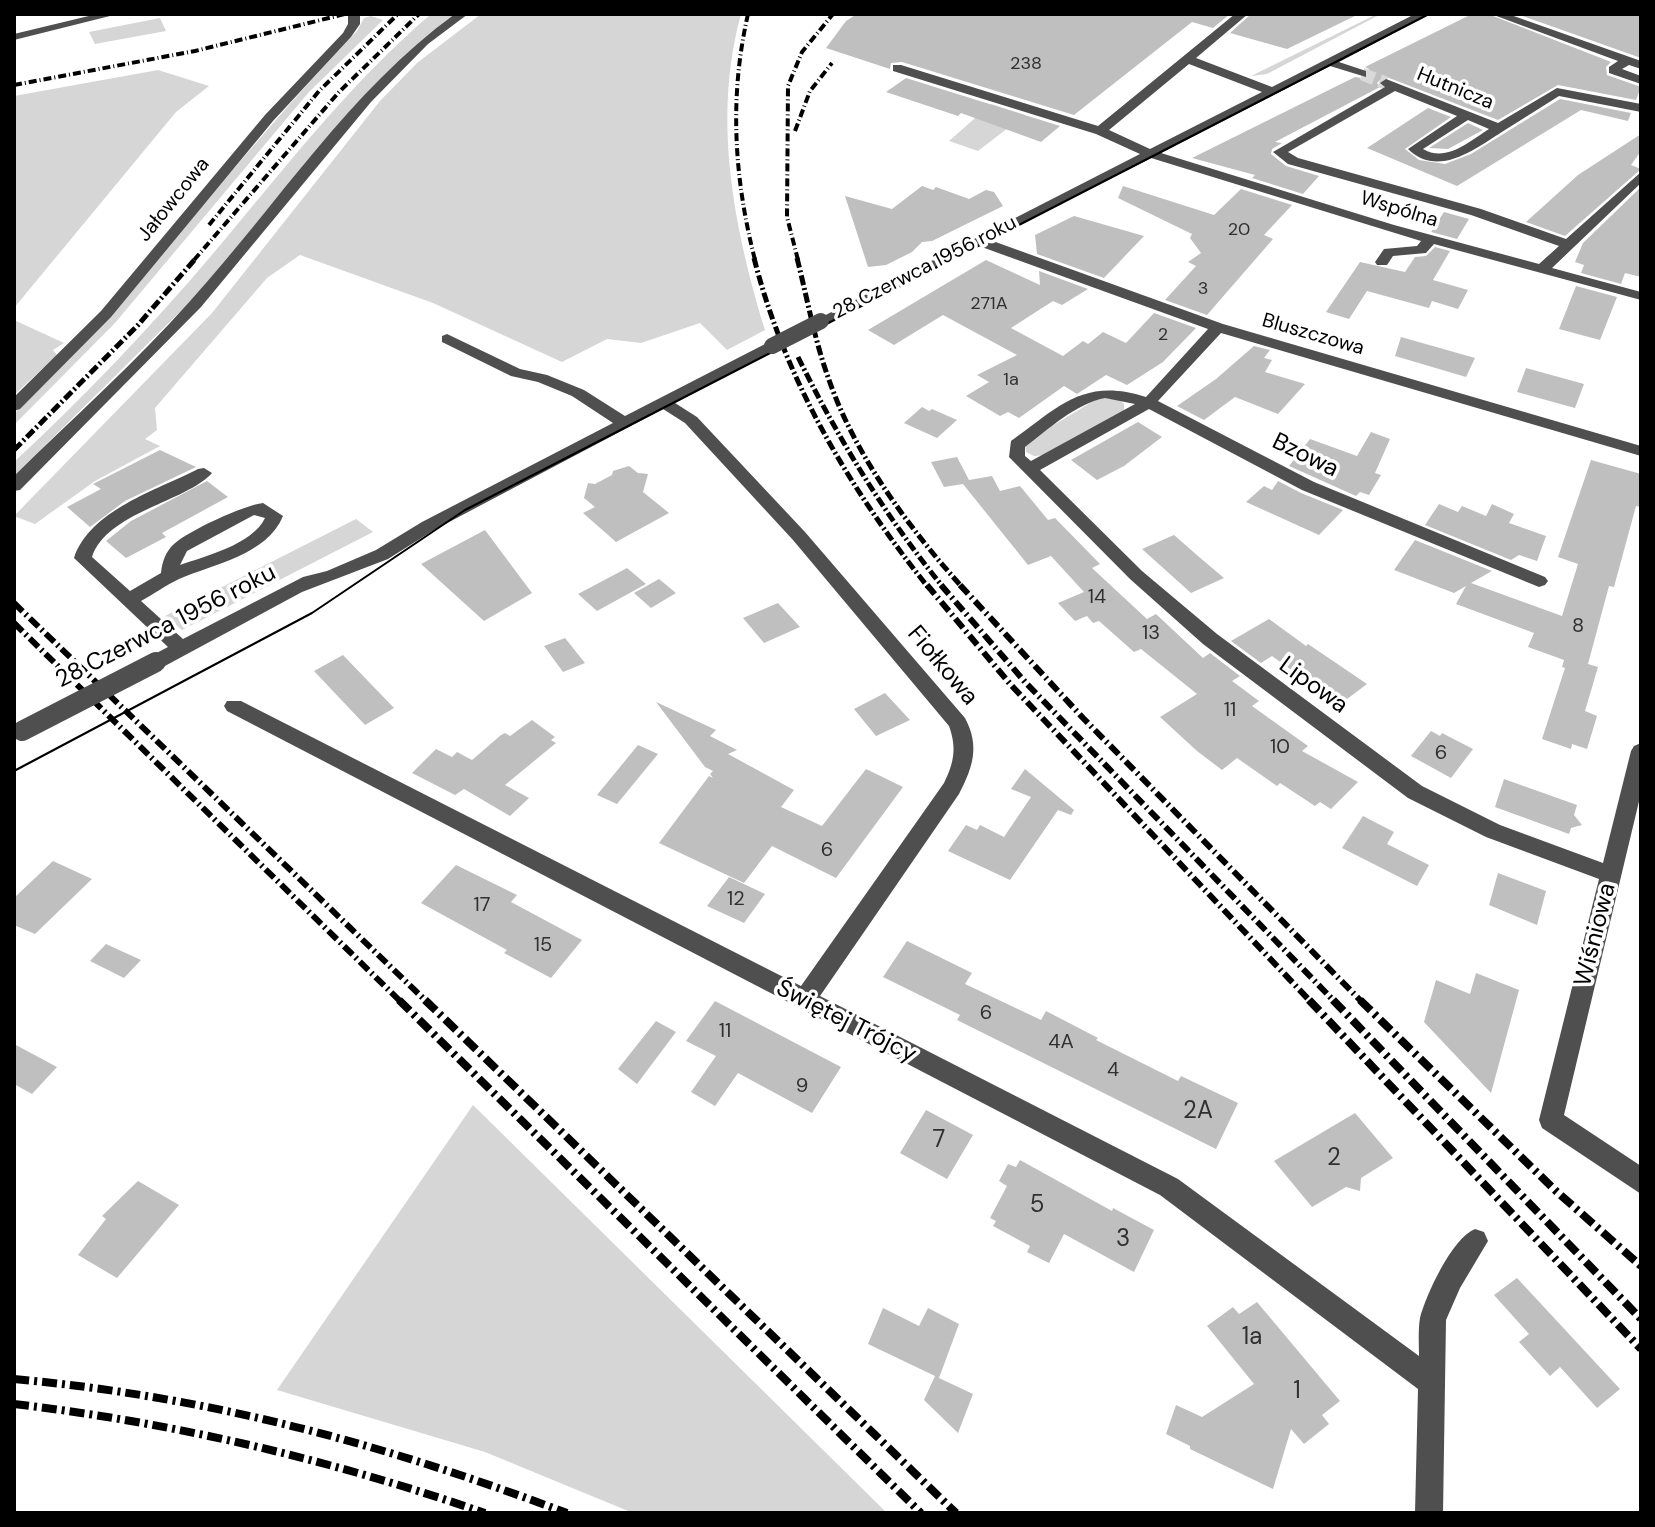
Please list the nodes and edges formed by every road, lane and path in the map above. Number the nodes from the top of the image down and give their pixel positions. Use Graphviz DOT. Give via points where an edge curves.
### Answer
graph roads {
  1 [pos="354,14"];
  2 [pos="462,14"];
  3 [pos="1242,14"];
  4 [pos="1424,14"];
  5 [pos="1497,14"];
  6 [pos="102,15"];
  7 [pos="14,37"];
  8 [pos="1187,59"];
  9 [pos="1329,62"];
  10 [pos="1635,63"];
  11 [pos="897,68"];
  12 [pos="1362,74"];
  13 [pos="1641,80"];
  14 [pos="1271,91"];
  15 [pos="1641,108"];
  16 [pos="1467,115"];
  17 [pos="1499,128"];
  18 [pos="1100,131"];
  19 [pos="1149,153"];
  20 [pos="1641,176"];
  21 [pos="1430,240"];
  22 [pos="979,241"];
  23 [pos="1568,244"];
  24 [pos="1382,262"];
  25 [pos="1541,270"];
  26 [pos="1641,296"];
  27 [pos="1218,327"];
  28 [pos="542,378"];
  29 [pos="1150,402"];
  30 [pos="664,403"];
  31 [pos="14,406"];
  32 [pos="625,423"];
  33 [pos="1641,451"];
  34 [pos="1030,469"];
  35 [pos="204,473"];
  36 [pos="14,486"];
  37 [pos="170,576"];
  38 [pos="1539,581"];
  39 [pos="130,600"];
  40 [pos="182,649"];
  41 [pos="234,706"];
  42 [pos="18,732"];
  43 [pos="1641,751"];
  44 [pos="1611,875"];
  45 [pos="804,1000"];
  46 [pos="1636,1175"];
  47 [pos="1475,1241"];
  48 [pos="1431,1382"];
  49 [pos="1430,1513"];
  1 -- 31 [label="street, Jałowcowa" via="347,35 269,118 106,314"];
  2 -- 36 [label="street" via="386,79 196,304"];
  3 -- 8 [label="street"];
  4 -- 9 [label="street, 28 Czerwca 1956 roku"];
  5 -- 10 [label="street"];
  6 -- 7 [label="street"];
  8 -- 14 [label="street"];
  8 -- 18 [label="street"];
  9 -- 12 [label="street"];
  9 -- 14 [label="street, 28 Czerwca 1956 roku"];
  10 -- 13 [label="street" via="1613,70"];
  11 -- 18 [label="street, Wspólna"];
  14 -- 19 [label="street, 28 Czerwca 1956 roku"];
  15 -- 17 [label="street, Hutnicza" via="1557,92"];
  16 -- 17 [label="street, Hutnicza"];
  16 -- 17 [label="street" via="1414,149 1444,160"];
  16 -- 23 [label="street, Hutnicza" via="1391,85 1279,152 1293,161 1476,212"];
  18 -- 19 [label="street, Wspólna"];
  19 -- 21 [label="street, Wspólna"];
  19 -- 22 [label="street, 28 Czerwca 1956 roku"];
  20 -- 23 [label="street"];
  21 -- 24 [label="street" via="1421,250 1389,252"];
  21 -- 25 [label="street, Wspólna"];
  22 -- 27 [label="street, Bluszczowa"];
  22 -- 30 [label="street, 28 Czerwca 1956 roku, bridge"];
  23 -- 25 [label="street"];
  25 -- 26 [label="street, Wspólna"];
  27 -- 29 [label="street"];
  27 -- 33 [label="street, Bluszczowa"];
  28 -- 28 [label="street" via="496,354 447,339 516,373"];
  28 -- 32 [label="street" via="591,400"];
  29 -- 34 [label="street"];
  29 -- 34 [label="street, Bzowa" via="1118,393 1089,397 1017,445 1017,457"];
  29 -- 38 [label="street, Bzowa" via="1333,497"];
  30 -- 32 [label="street, 28 Czerwca 1956 roku"];
  30 -- 45 [label="street, Fiołkowa" via="691,420 799,536 958,723 966,743 966,759 952,788"];
  32 -- 40 [label="street, 28 Czerwca 1956 roku" via="377,558 299,587"];
  34 -- 44 [label="street, Lipowa" via="1136,575 1210,639 1415,792 1493,831"];
  35 -- 39 [label="street" via="100,529 87,542 83,558"];
  37 -- 37 [label="street" via="210,563 268,529 274,516 263,509 250,510 181,547 171,562"];
  37 -- 39 [label="street"];
  39 -- 40 [label="street"];
  40 -- 42 [label="street, 28 Czerwca 1956 roku, bridge"];
  41 -- 45 [label="street, Świętej Trójcy"];
  43 -- 44 [label="street, Wiśniowa"];
  44 -- 46 [label="street, Wiśniowa" via="1551,1120"];
  45 -- 48 [label="street, Świętej Trójcy" via="1169,1187"];
  47 -- 48 [label="street" via="1455,1267 1433,1320"];
  48 -- 49 [label="street"];
}
